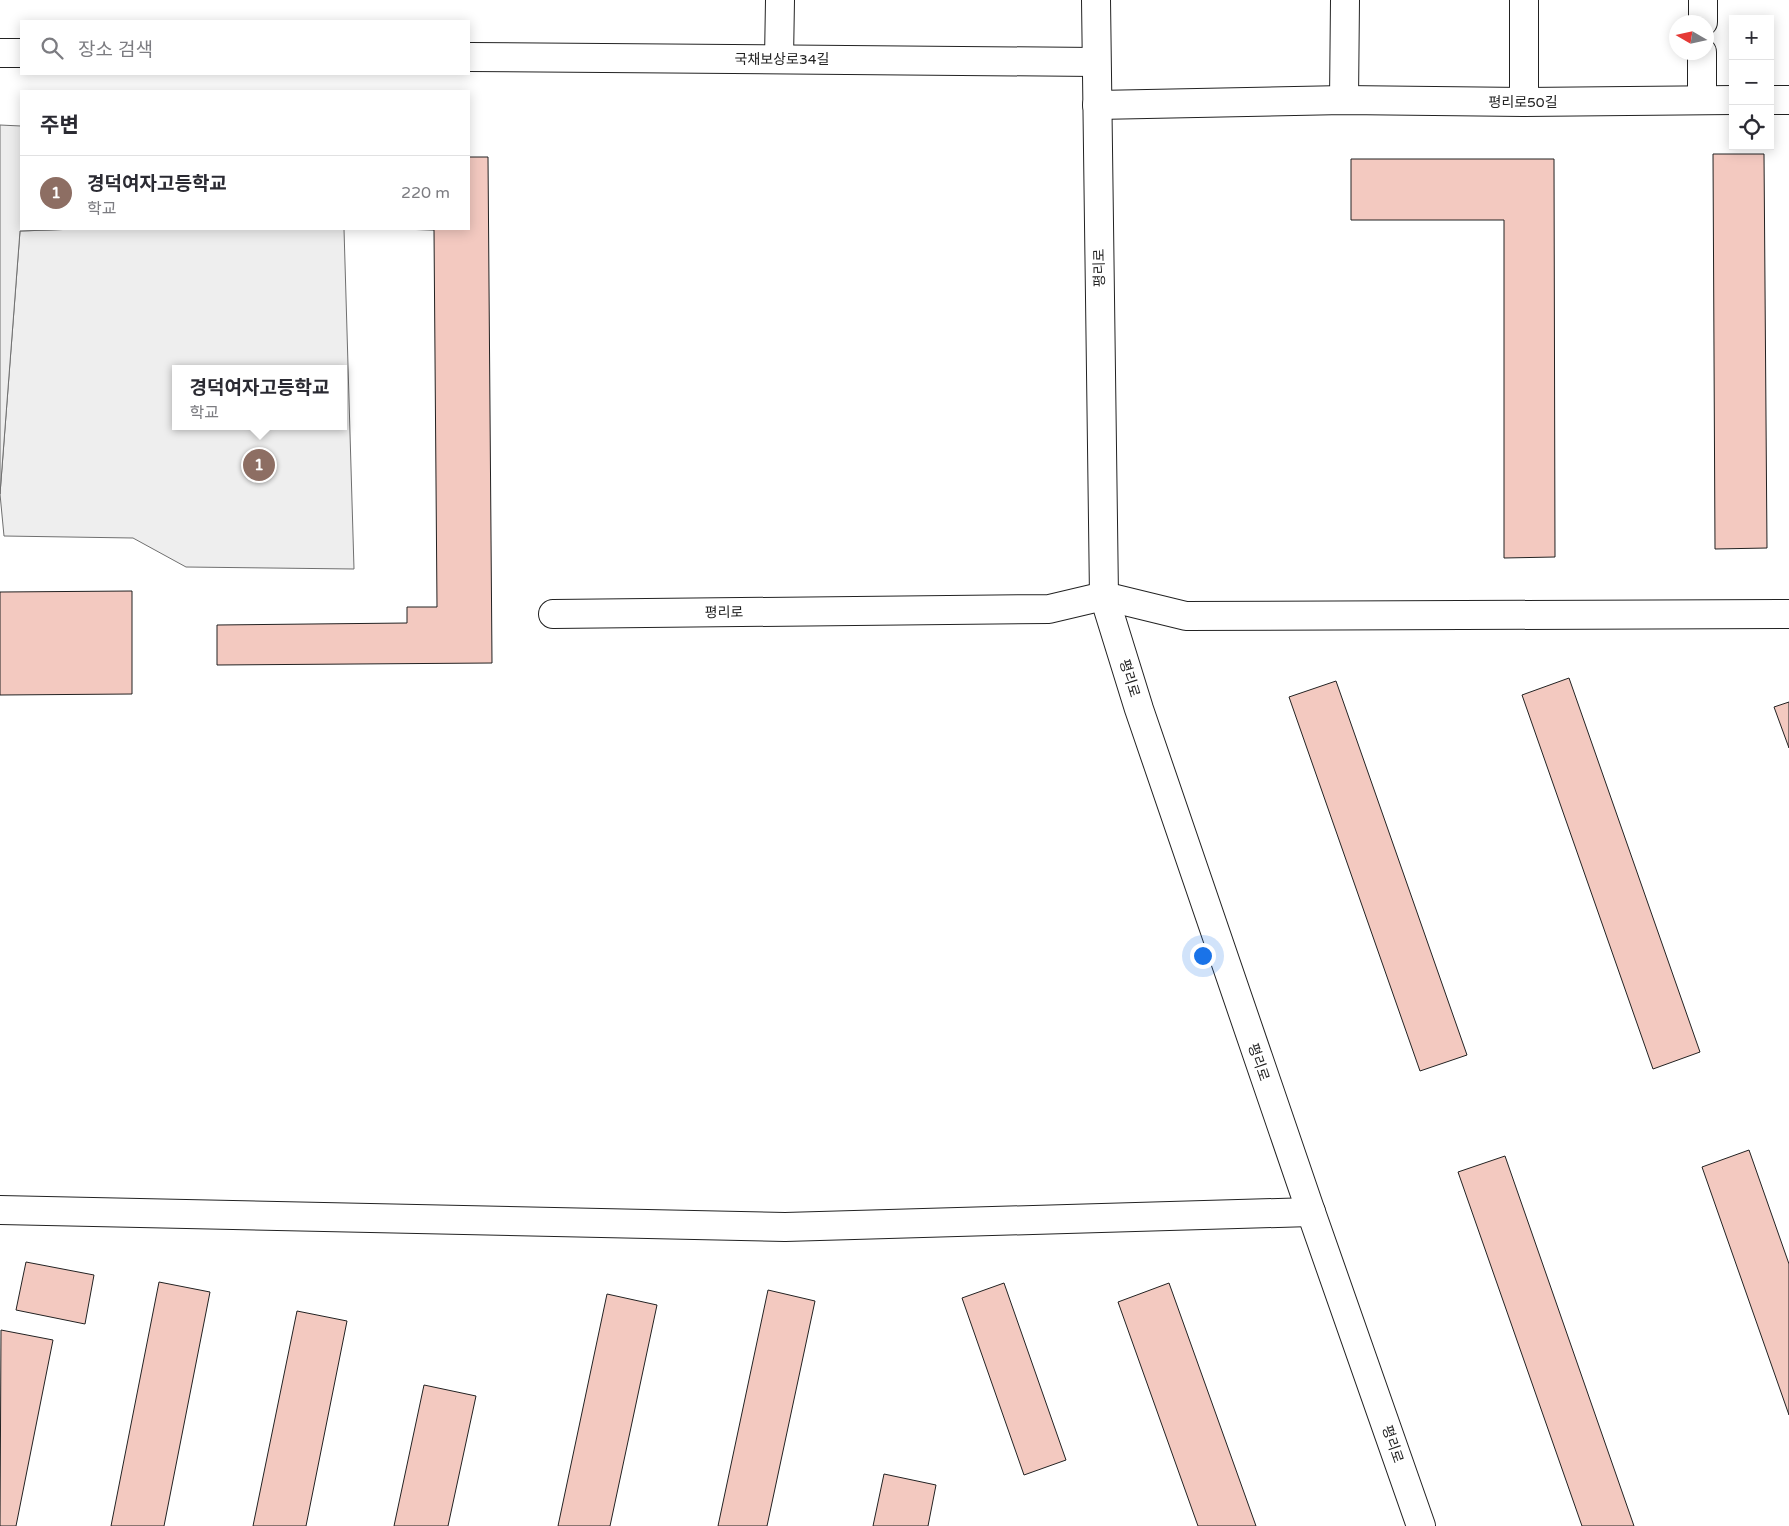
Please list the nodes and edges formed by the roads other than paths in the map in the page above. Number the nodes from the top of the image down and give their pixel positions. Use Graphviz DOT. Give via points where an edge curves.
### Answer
graph roads {
  1 [pos="780,0"];
  2 [pos="1096,0"];
  3 [pos="1345,0"];
  4 [pos="1524,0"];
  5 [pos="1703,0"];
  6 [pos="1703,15"];
  7 [pos="0,53"];
  8 [pos="20,53"];
  9 [pos="470,57"];
  10 [pos="780,59"];
  11 [pos="1702,60"];
  12 [pos="1096,62"];
  13 [pos="1344,100"];
  14 [pos="1702,100"];
  15 [pos="1729,100"];
  16 [pos="1774,100"];
  17 [pos="1789,100"];
  18 [pos="1524,102"];
  19 [pos="1097,105"];
  20 [pos="1104,596"];
  21 [pos="553,614"];
  22 [pos="1789,614"];
  23 [pos="0,1210"];
  24 [pos="1311,1212"];
  25 [pos="1421,1526"];
  1 -- 10 [label="street"];
  2 -- 12 [label="street, 평리로"];
  3 -- 13 [label="street"];
  4 -- 18 [label="street"];
  5 -- 6 [label="street"];
  7 -- 8 [label="street"];
  9 -- 10 [label="street, 국채보상로34길"];
  10 -- 12 [label="street, 국채보상로34길"];
  11 -- 14 [label="street"];
  12 -- 19 [label="street, 평리로"];
  13 -- 18 [label="street, 평리로50길"];
  13 -- 19 [label="street, 평리로50길"];
  14 -- 15 [label="street, 평리로50길"];
  14 -- 18 [label="street, 평리로50길"];
  16 -- 17 [label="street"];
  19 -- 20 [label="street, 평리로"];
  20 -- 21 [label="street, 평리로" via="1049,609"];
  20 -- 22 [label="street" via="1186,616"];
  20 -- 24 [label="street, 평리로" via="1142,718"];
  23 -- 24 [label="street" via="785,1227"];
  24 -- 25 [label="street, 평리로"];
}
